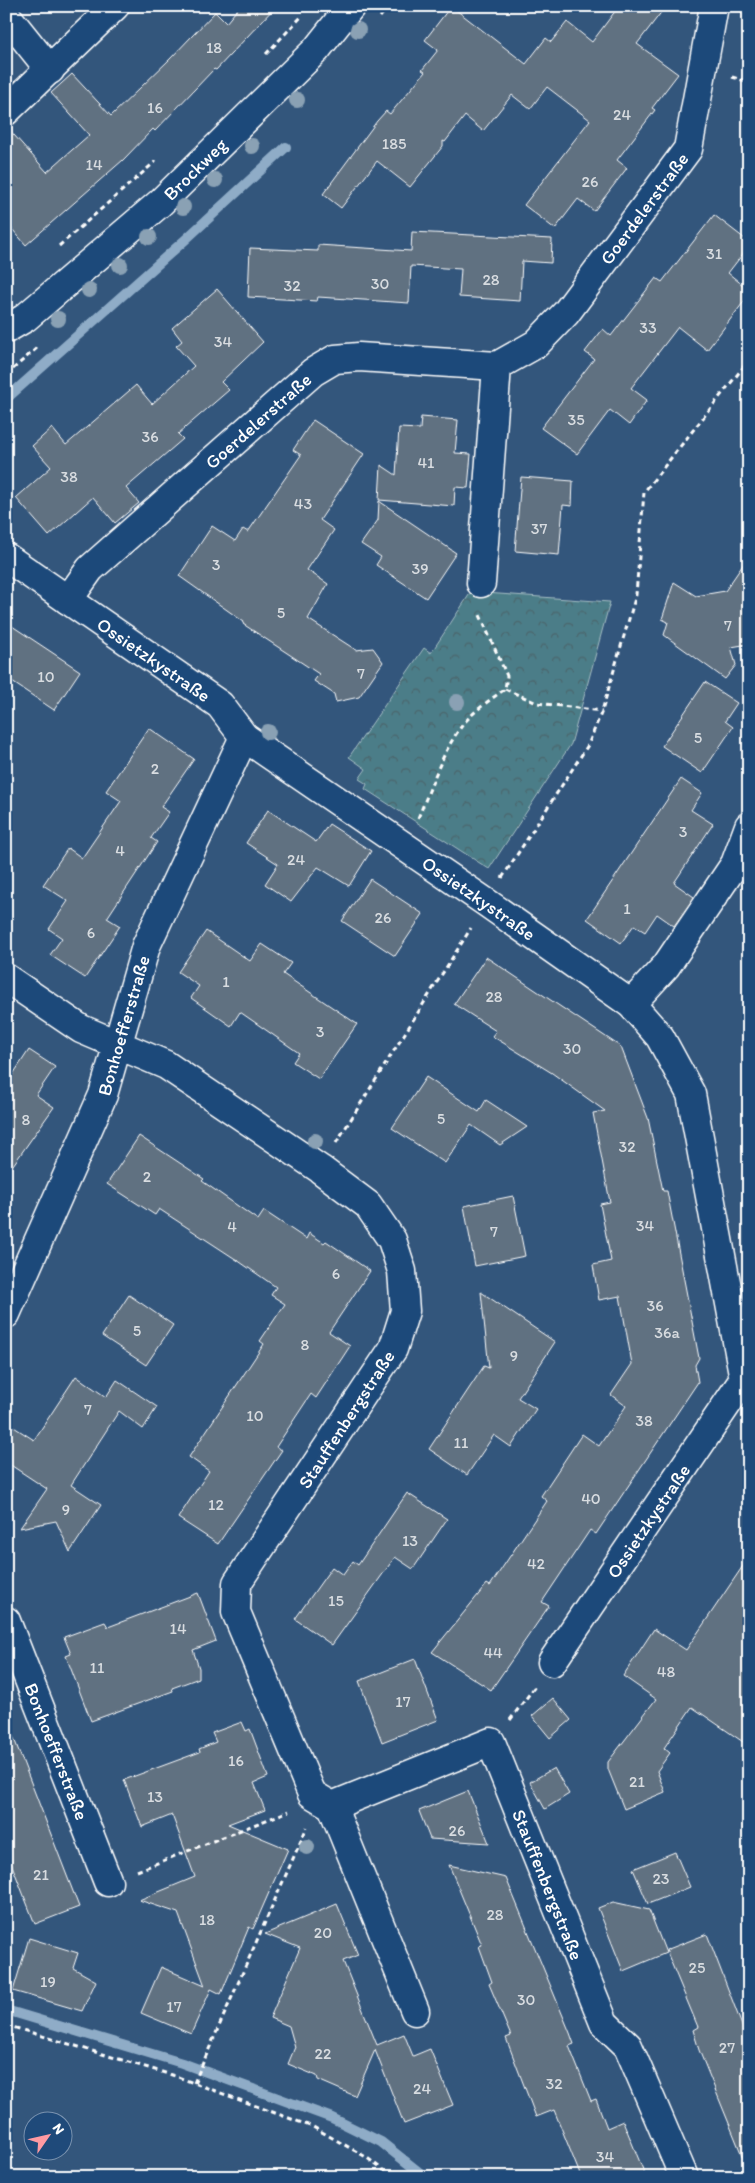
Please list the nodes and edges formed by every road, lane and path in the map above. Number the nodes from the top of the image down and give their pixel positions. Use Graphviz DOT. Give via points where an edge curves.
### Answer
graph roads {
  1 [pos="115,6"];
  2 [pos="351,6"];
  3 [pos="714,6"];
  4 [pos="306,10"];
  5 [pos="6,15"];
  6 [pos="262,58"];
  7 [pos="50,70"];
  8 [pos="6,111"];
  9 [pos="157,161"];
  10 [pos="55,249"];
  11 [pos="16,324"];
  12 [pos="6,341"];
  13 [pos="749,360"];
  14 [pos="497,366"];
  15 [pos="6,557"];
  16 [pos="481,583"];
  17 [pos="68,600"];
  18 [pos="505,690"];
  19 [pos="602,712"];
  20 [pos="244,737"];
  21 [pos="749,826"];
  22 [pos="401,844"];
  23 [pos="487,902"];
  24 [pos="6,978"];
  25 [pos="631,1004"];
  26 [pos="118,1046"];
  27 [pos="320,1169"];
  28 [pos="6,1314"];
  29 [pos="746,1381"];
  30 [pos="6,1621"];
  31 [pos="552,1662"];
  32 [pos="491,1742"];
  33 [pos="326,1802"];
  34 [pos="108,1882"];
  35 [pos="415,2011"];
  36 [pos="6,2025"];
  37 [pos="194,2083"];
  38 [pos="392,2177"];
  39 [pos="684,2177"];
  1 -- 7 [label="street"];
  2 -- 11 [label="street, Brockweg" via="316,50 160,204"];
  3 -- 14 [label="street, Goerdelerstraße" via="688,149 566,313 536,344"];
  4 -- 6 [label="path"];
  5 -- 7 [label="street"];
  7 -- 8 [label="street"];
  9 -- 10 [label="path"];
  11 -- 12 [label="street, Brockweg"];
  13 -- 19 [label="path" via="644,492 636,595"];
  14 -- 16 [label="street"];
  14 -- 17 [label="street, Goerdelerstraße" via="359,357 335,359 313,372 90,569"];
  15 -- 17 [label="street, Ossietzkystraße"];
  16 -- 18 [label="path" via="480,613 507,676"];
  17 -- 20 [label="street, Ossietzkystraße" via="220,704"];
  18 -- 19 [label="path" via="537,704"];
  18 -- 22 [label="path" via="461,726 445,753 418,818"];
  19 -- 23 [label="path" via="588,744"];
  20 -- 22 [label="street, Ossietzkystraße"];
  20 -- 26 [label="street, Bonhoefferstraße" via="146,946"];
  21 -- 25 [label="street" via="735,864 666,966"];
  22 -- 23 [label="street, Ossietzkystraße"];
  23 -- 25 [label="street, Ossietzkystraße"];
  23 -- 27 [label="path"];
  24 -- 26 [label="street, Stauffenbergstraße" via="80,1029"];
  25 -- 29 [label="street, Ossietzkystraße" via="660,1037 691,1094"];
  26 -- 27 [label="street, Stauffenbergstraße" via="166,1065"];
  26 -- 28 [label="street, Bonhoefferstraße" via="103,1095"];
  27 -- 33 [label="street, Stauffenbergstraße" via="368,1205 392,1240 402,1271 405,1311 393,1349 237,1583 236,1612 312,1794"];
  29 -- 31 [label="street, Ossietzkystraße"];
  30 -- 34 [label="street, Bonhoefferstraße"];
  31 -- 32 [label="path"];
  32 -- 33 [label="street"];
  32 -- 39 [label="street, Stauffenbergstraße" via="604,2023 628,2046"];
  33 -- 34 [label="path"];
  33 -- 35 [label="street, Stauffenbergstraße"];
  33 -- 37 [label="path"];
  36 -- 37 [label="path"];
  37 -- 38 [label="path" via="312,2127 366,2157"];
}
